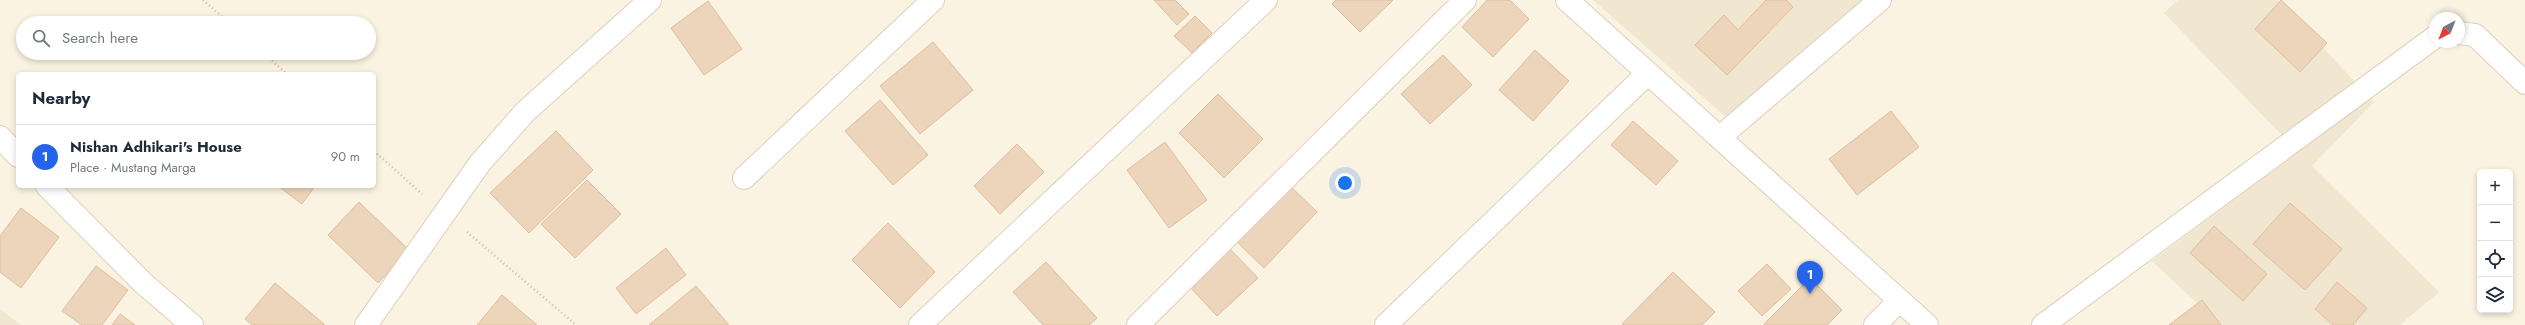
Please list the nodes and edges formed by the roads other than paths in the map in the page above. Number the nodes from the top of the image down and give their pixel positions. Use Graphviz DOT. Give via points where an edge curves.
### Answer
graph roads {
  1 [pos="650,0"];
  2 [pos="933,0"];
  3 [pos="1266,0"];
  4 [pos="1465,0"];
  5 [pos="1567,0"];
  6 [pos="1880,0"];
  7 [pos="2465,34"];
  8 [pos="2429,41"];
  9 [pos="1648,73"];
  10 [pos="2525,83"];
  11 [pos="0,136"];
  12 [pos="1720,137"];
  13 [pos="16,154"];
  14 [pos="744,178"];
  15 [pos="49,188"];
  16 [pos="1899,300"];
  17 [pos="192,325"];
  18 [pos="366,325"];
  19 [pos="920,325"];
  20 [pos="1138,325"];
  21 [pos="1386,325"];
  22 [pos="1875,325"];
  23 [pos="1927,325"];
  24 [pos="2043,325"];
  1 -- 18 [label="street" via="525,112 480,163"];
  2 -- 14 [label="street"];
  3 -- 19 [label="street"];
  4 -- 20 [label="street"];
  5 -- 9 [label="street"];
  6 -- 12 [label="street"];
  7 -- 10 [label="street" via="2475,35"];
  8 -- 24 [label="street"];
  9 -- 12 [label="street"];
  9 -- 21 [label="street"];
  11 -- 13 [label="street"];
  12 -- 16 [label="street"];
  15 -- 17 [label="street" via="143,283"];
  16 -- 22 [label="street"];
  16 -- 23 [label="street"];
}
